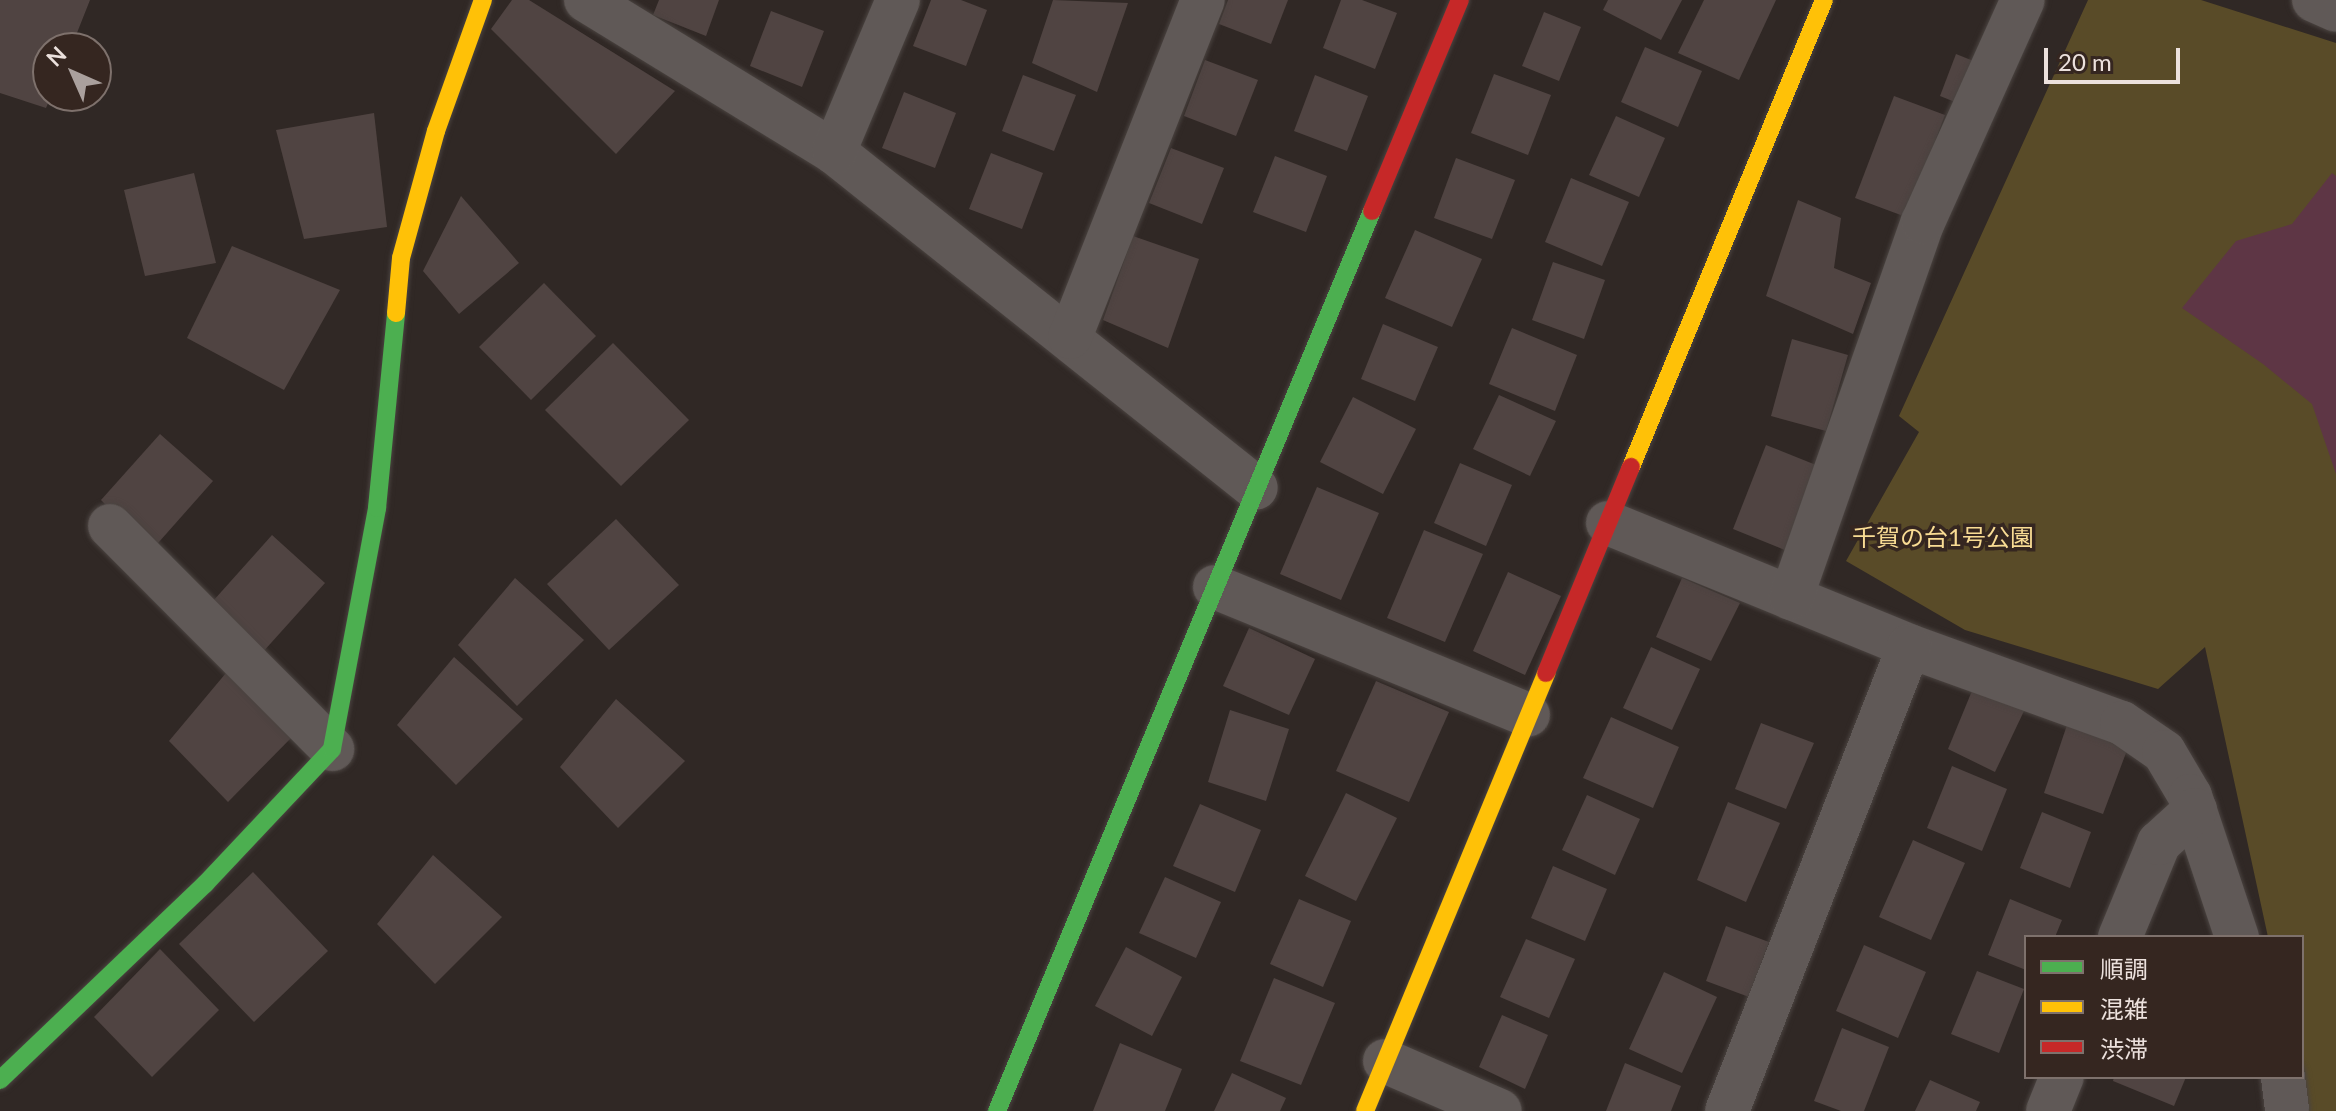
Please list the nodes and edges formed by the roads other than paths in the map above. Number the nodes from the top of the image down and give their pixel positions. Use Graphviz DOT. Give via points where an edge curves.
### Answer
graph roads {
  1 [pos="483,0"];
  2 [pos="898,0"];
  3 [pos="1203,0"];
  4 [pos="1460,0"];
  5 [pos="1824,0"];
  6 [pos="2023,0"];
  7 [pos="2314,0"];
  8 [pos="597,3"];
  9 [pos="2336,10"];
  10 [pos="834,152"];
  11 [pos="1070,337"];
  12 [pos="1256,488"];
  13 [pos="1608,523"];
  14 [pos="110,526"];
  15 [pos="1215,587"];
  16 [pos="1791,598"];
  17 [pos="1909,646"];
  18 [pos="1528,715"];
  19 [pos="332,749"];
  20 [pos="2195,810"];
  21 [pos="2121,935"];
  22 [pos="2236,935"];
  23 [pos="1385,1061"];
  24 [pos="2061,1079"];
  25 [pos="2283,1079"];
  26 [pos="0,1080"];
  27 [pos="997,1111"];
  28 [pos="1365,1111"];
  29 [pos="1500,1111"];
  30 [pos="1727,1111"];
  31 [pos="2048,1111"];
  32 [pos="2287,1111"];
  1 -- 19 [label="street" via="436,131 401,258 377,508"];
  2 -- 10 [label="street"];
  3 -- 11 [label="street"];
  4 -- 12 [label="street"];
  5 -- 13 [label="street"];
  6 -- 16 [label="street" via="1923,222"];
  7 -- 9 [label="street"];
  8 -- 10 [label="street"];
  10 -- 11 [label="street"];
  11 -- 12 [label="street"];
  12 -- 15 [label="street"];
  13 -- 16 [label="street"];
  13 -- 18 [label="street"];
  14 -- 19 [label="street"];
  15 -- 18 [label="street"];
  15 -- 27 [label="street"];
  16 -- 17 [label="street"];
  17 -- 20 [label="street" via="2122,723 2164,752"];
  17 -- 30 [label="street"];
  18 -- 23 [label="street"];
  19 -- 26 [label="street" via="205,884"];
  20 -- 21 [label="street" via="2159,843"];
  20 -- 22 [label="street"];
  23 -- 28 [label="street"];
  23 -- 29 [label="street"];
  24 -- 31 [label="street"];
  25 -- 32 [label="street"];
}
